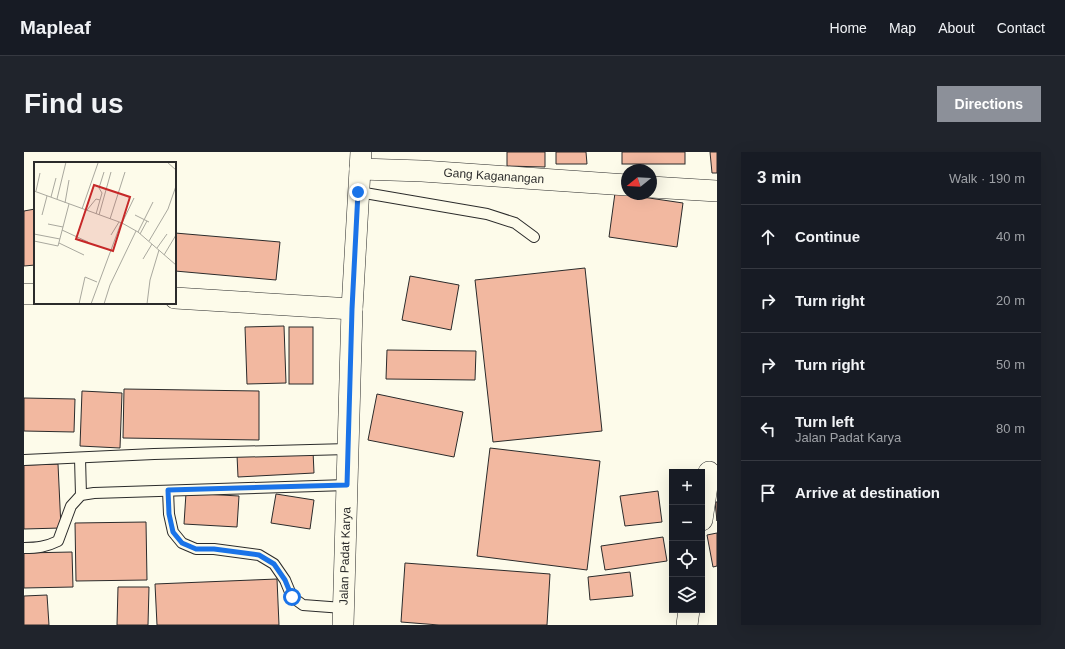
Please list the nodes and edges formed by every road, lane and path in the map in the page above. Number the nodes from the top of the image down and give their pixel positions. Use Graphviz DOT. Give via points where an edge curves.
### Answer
graph roads {
  1 [pos="361,161"];
  2 [pos="621,185"];
  3 [pos="657,186"];
  4 [pos="717,191"];
  5 [pos="358,192"];
  6 [pos="534,237"];
  7 [pos="176,298"];
  8 [pos="352,309"];
  9 [pos="348,449"];
  10 [pos="80,458"];
  11 [pos="24,460"];
  12 [pos="709,472"];
  13 [pos="347,485"];
  14 [pos="168,490"];
  15 [pos="81,495"];
  16 [pos="704,505"];
  17 [pos="24,548"];
  18 [pos="689,613"];
  19 [pos="343,616"];
  20 [pos="687,625"];
  1 -- 2 [label="street, Gang Kaganangan" via="422,171"];
  1 -- 5 [label="street, Jalan Padat Karya"];
  3 -- 4 [label="street"];
  5 -- 6 [label="lane" via="487,214 515,223"];
  5 -- 8 [label="street, Jalan Padat Karya"];
  7 -- 8 [label="street"];
  8 -- 9 [label="street, Jalan Padat Karya"];
  9 -- 10 [label="lane"];
  9 -- 13 [label="street, Jalan Padat Karya"];
  10 -- 11 [label="lane"];
  10 -- 15 [label="lane"];
  12 -- 16 [label="street"];
  13 -- 14 [label="lane"];
  13 -- 19 [label="street, Jalan Padat Karya"];
  14 -- 15 [label="lane"];
  14 -- 19 [label="lane" via="173,532 182,543 196,549 259,555 274,564 292,597 303,605"];
  15 -- 17 [label="lane" via="71,506 58,541 37,548"];
  18 -- 20 [label="street"];
}
